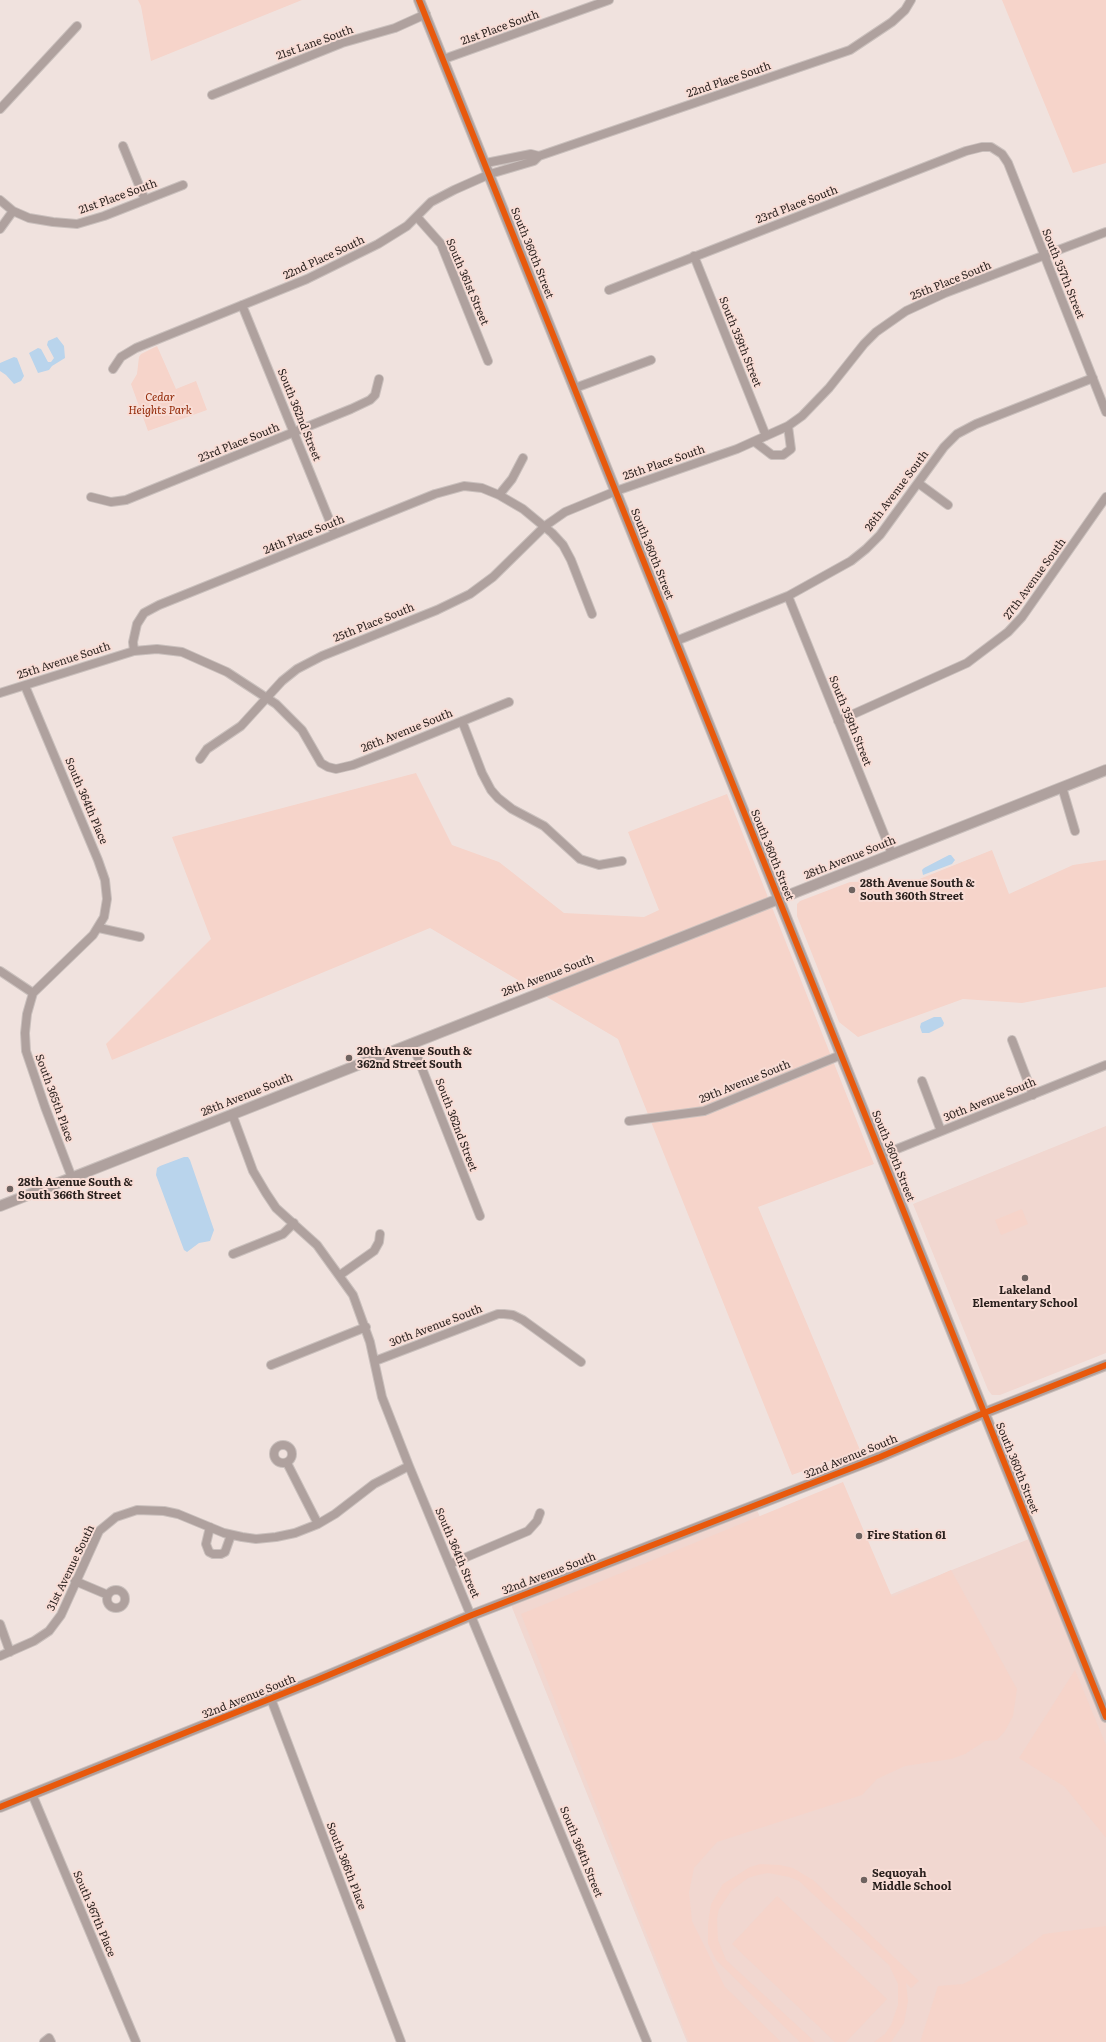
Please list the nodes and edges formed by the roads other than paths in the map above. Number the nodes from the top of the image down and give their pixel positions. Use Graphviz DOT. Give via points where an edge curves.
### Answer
graph roads {
  1 [pos="419,0"];
  2 [pos="608,0"];
  3 [pos="911,0"];
  4 [pos="426,14"];
  5 [pos="77,26"];
  6 [pos="444,59"];
  7 [pos="212,95"];
  8 [pos="0,109"];
  9 [pos="123,146"];
  10 [pos="995,148"];
  11 [pos="539,156"];
  12 [pos="486,163"];
  13 [pos="490,174"];
  14 [pos="183,185"];
  15 [pos="0,200"];
  16 [pos="145,200"];
  17 [pos="13,211"];
  18 [pos="417,217"];
  19 [pos="0,229"];
  20 [pos="1106,232"];
  21 [pos="694,256"];
  22 [pos="1044,257"];
  23 [pos="609,290"];
  24 [pos="242,305"];
  25 [pos="651,360"];
  26 [pos="488,361"];
  27 [pos="112,369"];
  28 [pos="1092,378"];
  29 [pos="379,379"];
  30 [pos="575,388"];
  31 [pos="1106,412"];
  32 [pos="788,426"];
  33 [pos="294,432"];
  34 [pos="766,436"];
  35 [pos="755,442"];
  36 [pos="523,458"];
  37 [pos="918,483"];
  38 [pos="616,491"];
  39 [pos="499,495"];
  40 [pos="91,497"];
  41 [pos="1106,498"];
  42 [pos="948,504"];
  43 [pos="545,526"];
  44 [pos="335,534"];
  45 [pos="788,596"];
  46 [pos="592,614"];
  47 [pos="676,641"];
  48 [pos="134,651"];
  49 [pos="25,686"];
  50 [pos="0,693"];
  51 [pos="267,697"];
  52 [pos="509,702"];
  53 [pos="462,721"];
  54 [pos="838,721"];
  55 [pos="200,759"];
  56 [pos="1106,770"];
  57 [pos="1062,787"];
  58 [pos="1075,831"];
  59 [pos="892,854"];
  60 [pos="622,861"];
  61 [pos="779,899"];
  62 [pos="99,928"];
  63 [pos="140,937"];
  64 [pos="0,970"];
  65 [pos="33,993"];
  66 [pos="1012,1040"];
  67 [pos="412,1043"];
  68 [pos="842,1054"];
  69 [pos="1106,1066"];
  70 [pos="922,1081"];
  71 [pos="1033,1095"];
  72 [pos="232,1114"];
  73 [pos="629,1121"];
  74 [pos="941,1131"];
  75 [pos="882,1155"];
  76 [pos="72,1178"];
  77 [pos="0,1206"];
  78 [pos="480,1216"];
  79 [pos="294,1223"];
  80 [pos="380,1234"];
  81 [pos="233,1254"];
  82 [pos="340,1275"];
  83 [pos="366,1327"];
  84 [pos="375,1361"];
  85 [pos="581,1362"];
  86 [pos="271,1365"];
  87 [pos="1106,1365"];
  88 [pos="984,1413"];
  89 [pos="288,1463"];
  90 [pos="409,1466"];
  91 [pos="540,1513"];
  92 [pos="318,1524"];
  93 [pos="210,1527"];
  94 [pos="231,1535"];
  95 [pos="450,1564"];
  96 [pos="75,1581"];
  97 [pos="108,1595"];
  98 [pos="472,1615"];
  99 [pos="0,1624"];
  100 [pos="10,1652"];
  101 [pos="0,1656"];
  102 [pos="271,1699"];
  103 [pos="1106,1717"];
  104 [pos="32,1794"];
  105 [pos="0,1807"];
  106 [pos="136,2042"];
  107 [pos="401,2042"];
  108 [pos="647,2042"];
  1 -- 4 [label="street, South 360th Street"];
  2 -- 6 [label="street, 21st Place South"];
  3 -- 11 [label="street, 22nd Place South" via="892,22 850,50"];
  4 -- 6 [label="street, South 360th Street"];
  4 -- 7 [label="street, 21st Lane South" via="395,28 342,43"];
  5 -- 8 [label="street"];
  6 -- 12 [label="street, South 360th Street"];
  9 -- 16 [label="street"];
  10 -- 21 [label="street, 23rd Place South" via="982,147 966,151"];
  10 -- 22 [label="street, South 357th Street" via="1008,163"];
  11 -- 12 [label="street, 22nd Place South" via="531,154"];
  11 -- 13 [label="street, 22nd Place South" via="534,161"];
  12 -- 13 [label="street, South 360th Street"];
  13 -- 18 [label="street, 22nd Place South" via="435,200"];
  13 -- 30 [label="street, South 360th Street"];
  14 -- 16 [label="street, 21st Place South"];
  15 -- 17 [label="street, 21st Place South"];
  16 -- 17 [label="street, 21st Place South" via="77,224 29,218"];
  17 -- 19 [label="street"];
  18 -- 24 [label="street, 22nd Place South" via="394,235 349,259"];
  18 -- 26 [label="street, South 361st Street" via="441,244"];
  20 -- 22 [label="street, 25th Place South"];
  21 -- 23 [label="street, 23rd Place South"];
  21 -- 34 [label="street, South 359th Street"];
  22 -- 28 [label="street, South 357th Street"];
  22 -- 32 [label="street, 25th Place South" via="945,293 891,320 864,344 829,388 802,416"];
  24 -- 27 [label="street, 22nd Place South" via="136,348 121,356"];
  24 -- 33 [label="street, South 362nd Street"];
  25 -- 30 [label="street"];
  28 -- 31 [label="street, South 357th Street"];
  28 -- 37 [label="street, 26th Avenue South" via="966,429 944,447"];
  29 -- 33 [label="street, 23rd Place South" via="377,391 370,400"];
  30 -- 38 [label="street, South 360th Street"];
  32 -- 34 [label="street, 25th Place South"];
  32 -- 35 [label="street" via="791,449 783,455 772,455"];
  33 -- 40 [label="street, 23rd Place South" via="126,500 111,502"];
  33 -- 44 [label="street, South 362nd Street"];
  34 -- 35 [label="street, 25th Place South"];
  35 -- 38 [label="street, 25th Place South"];
  36 -- 39 [label="street" via="512,479"];
  37 -- 42 [label="street"];
  37 -- 45 [label="street, 26th Avenue South" via="890,522 866,549 851,561"];
  38 -- 43 [label="street, 25th Place South" via="578,506"];
  38 -- 47 [label="street, South 360th Street"];
  39 -- 43 [label="street, 24th Place South"];
  39 -- 44 [label="street, 24th Place South" via="474,487 453,488"];
  41 -- 54 [label="street, 27th Avenue South" via="1022,617 1008,632 966,663"];
  43 -- 46 [label="street" via="567,552"];
  43 -- 51 [label="street, 25th Place South" via="493,577 470,594 437,610 314,659 292,672"];
  44 -- 48 [label="street, 24th Place South" via="151,608 140,618 134,629"];
  45 -- 47 [label="street, 26th Avenue South"];
  45 -- 54 [label="street, South 359th Street"];
  47 -- 61 [label="street, South 360th Street"];
  48 -- 49 [label="street, 25th Avenue South"];
  48 -- 51 [label="street, 25th Avenue South" via="157,649 182,652 227,672"];
  49 -- 50 [label="street, 25th Avenue South"];
  49 -- 62 [label="street, South 364th Place" via="102,872 107,899"];
  51 -- 53 [label="street, 26th Avenue South" via="294,720 320,762 334,769 343,768"];
  51 -- 55 [label="street, 25th Place South" via="241,726 207,749"];
  52 -- 53 [label="street, 26th Avenue South"];
  53 -- 60 [label="street" via="482,773 498,798 544,826 580,860 599,865"];
  54 -- 59 [label="street, South 359th Street"];
  56 -- 57 [label="street, 28th Avenue South"];
  57 -- 58 [label="street"];
  57 -- 59 [label="street, 28th Avenue South"];
  59 -- 61 [label="street, 28th Avenue South"];
  61 -- 67 [label="street, 28th Avenue South"];
  61 -- 68 [label="street, South 360th Street"];
  62 -- 63 [label="street"];
  62 -- 65 [label="street" via="77,953"];
  64 -- 65 [label="street"];
  65 -- 76 [label="street, South 365th Place" via="27,1014 26,1051 44,1107"];
  66 -- 71 [label="street"];
  67 -- 72 [label="street, 28th Avenue South"];
  67 -- 78 [label="street, South 362nd Street"];
  68 -- 73 [label="street, 29th Avenue South" via="704,1111"];
  68 -- 75 [label="street, South 360th Street"];
  69 -- 71 [label="street, 30th Avenue South"];
  70 -- 74 [label="street"];
  71 -- 74 [label="street, 30th Avenue South"];
  72 -- 76 [label="street, 28th Avenue South"];
  72 -- 79 [label="street, South 364th Street" via="259,1183 276,1208"];
  74 -- 75 [label="street, 30th Avenue South"];
  75 -- 88 [label="street, South 360th Street"];
  76 -- 77 [label="street, 28th Avenue South"];
  79 -- 81 [label="street" via="283,1234"];
  79 -- 82 [label="street, South 364th Street" via="317,1245"];
  80 -- 82 [label="street" via="374,1251"];
  82 -- 83 [label="street, South 364th Street" via="353,1295"];
  83 -- 84 [label="street, South 364th Street"];
  83 -- 86 [label="street"];
  84 -- 85 [label="street, 30th Avenue South" via="498,1314 504,1314 523,1320"];
  84 -- 90 [label="street, South 364th Street" via="382,1397"];
  87 -- 88 [label="street, 32nd Avenue South"];
  88 -- 98 [label="street, 32nd Avenue South" via="873,1460"];
  88 -- 103 [label="street, South 360th Street"];
  89 -- 92 [label="street"];
  90 -- 92 [label="street, 31st Avenue South" via="374,1484"];
  90 -- 95 [label="street, South 364th Street"];
  91 -- 95 [label="street" via="528,1531"];
  92 -- 94 [label="street, 31st Avenue South" via="276,1537 256,1539"];
  93 -- 94 [label="street, 31st Avenue South"];
  93 -- 94 [label="street" via="206,1544 209,1552 213,1554 225,1552"];
  93 -- 96 [label="street, 31st Avenue South" via="164,1511 138,1510 116,1517 99,1531"];
  95 -- 98 [label="street, South 364th Street"];
  96 -- 97 [label="street"];
  96 -- 100 [label="street, 31st Avenue South" via="61,1615 49,1631"];
  98 -- 102 [label="street, 32nd Avenue South"];
  98 -- 108 [label="street, South 364th Street"];
  99 -- 100 [label="street"];
  100 -- 101 [label="street, 31st Avenue South"];
  102 -- 104 [label="street, 32nd Avenue South"];
  102 -- 107 [label="street, South 366th Place"];
  104 -- 105 [label="street, 32nd Avenue South"];
  104 -- 106 [label="street, South 367th Place"];
}
